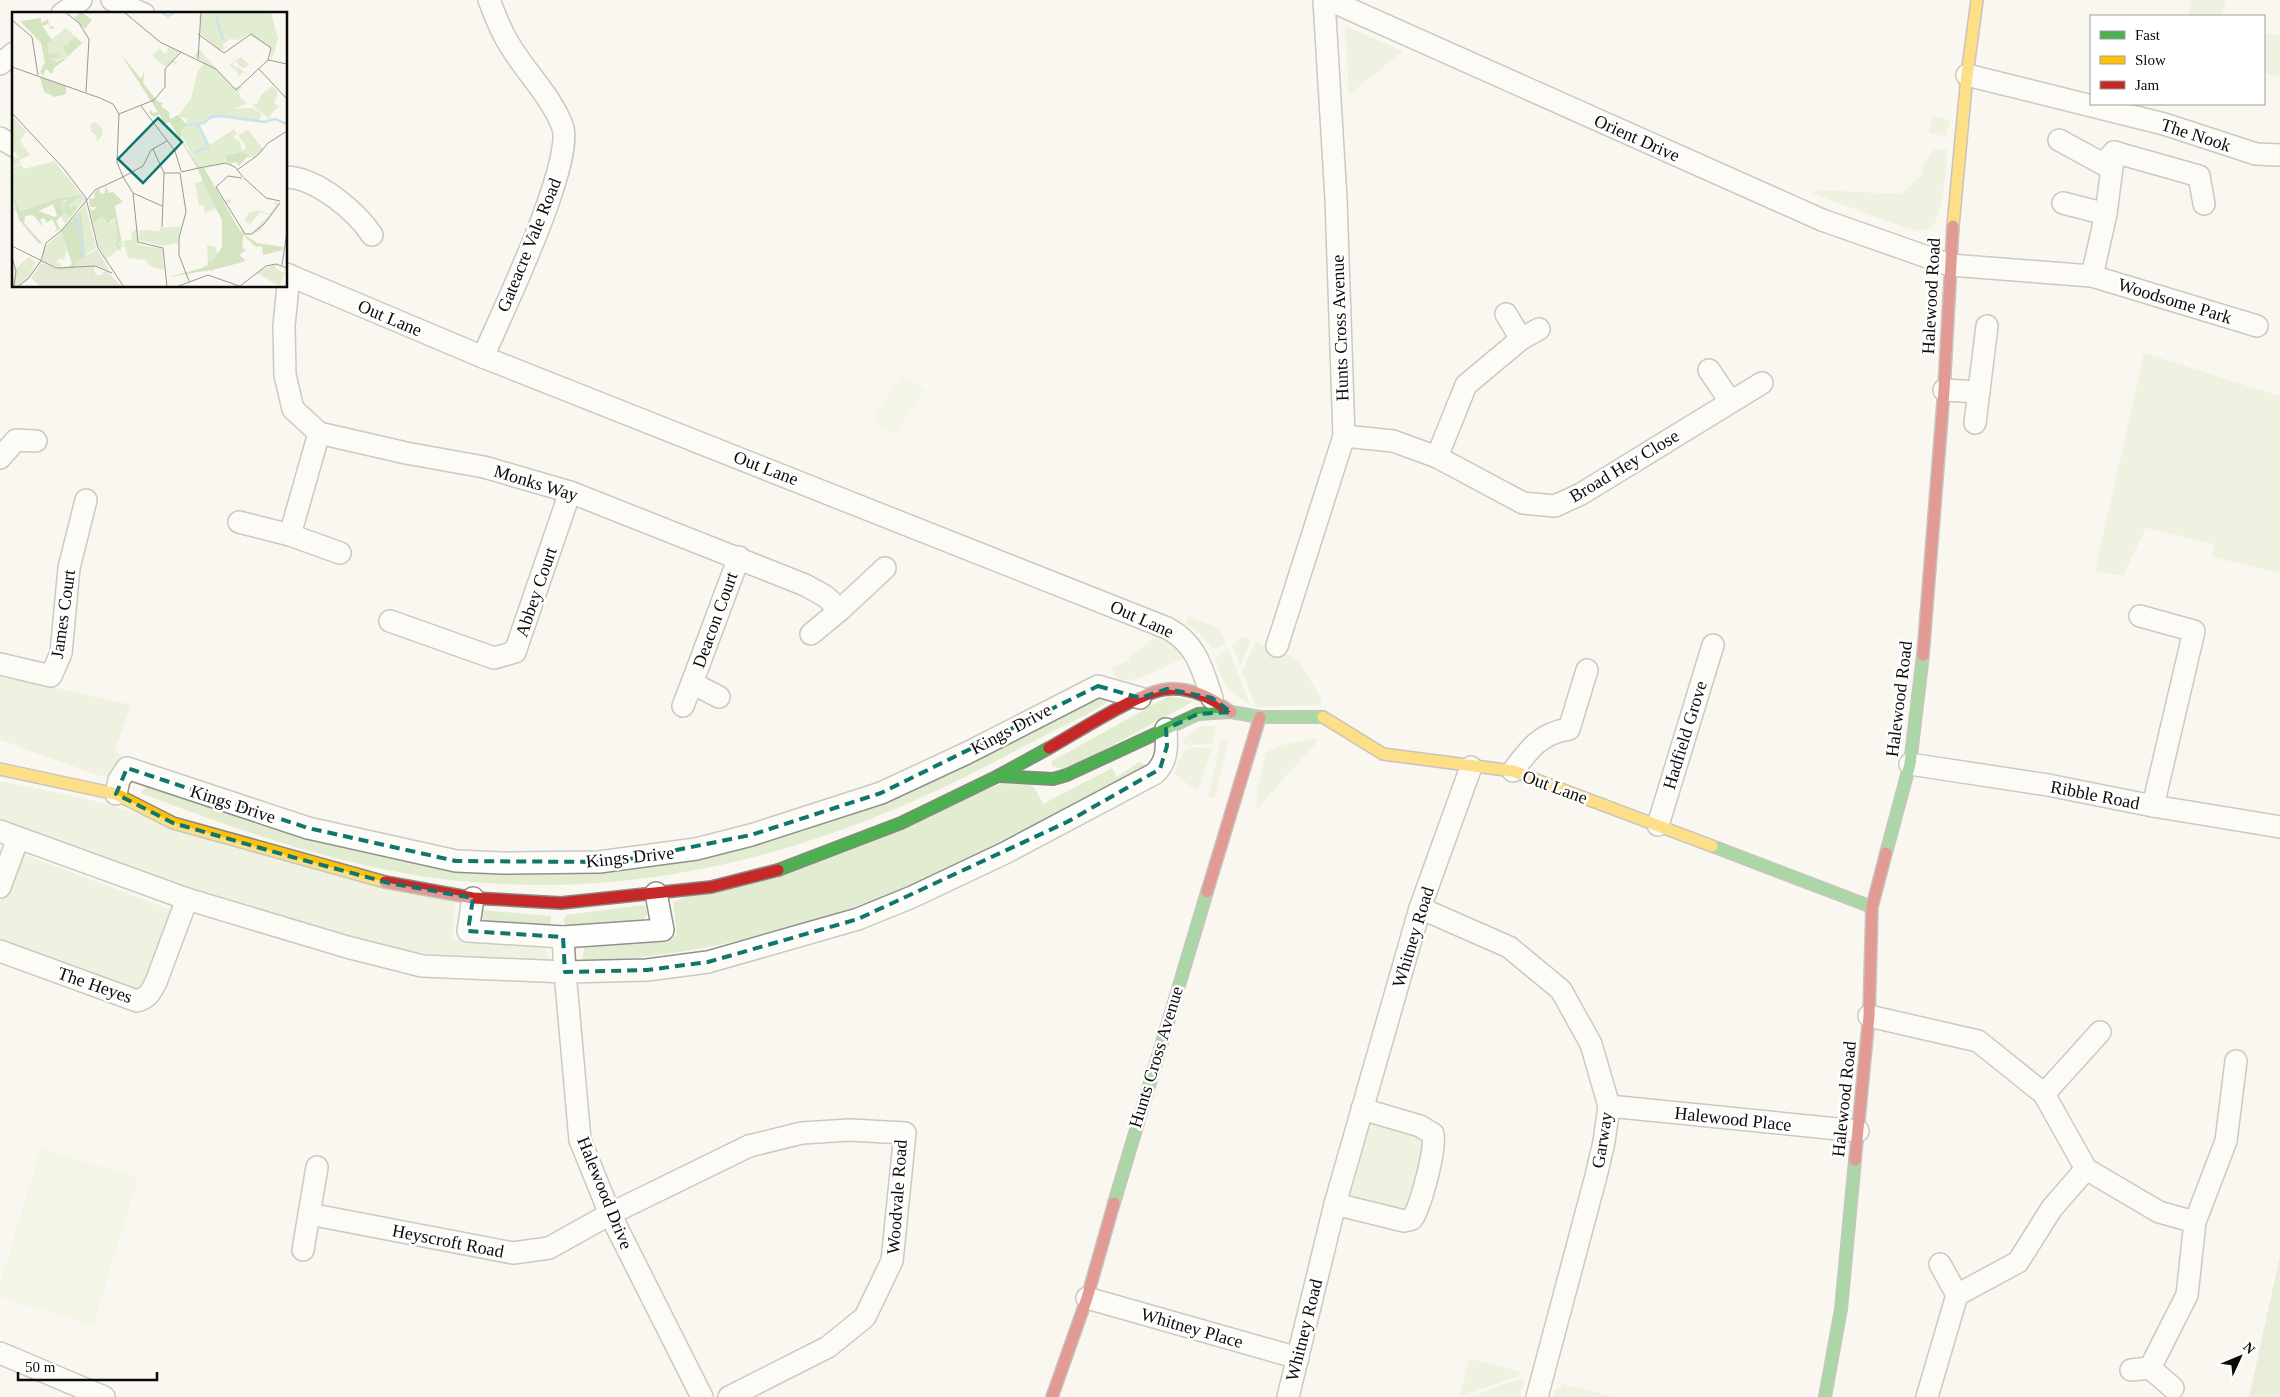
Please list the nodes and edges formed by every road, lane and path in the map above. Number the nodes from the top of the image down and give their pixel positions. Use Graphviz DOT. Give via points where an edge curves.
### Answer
graph roads {
  1 [pos="80,0"];
  2 [pos="112,0"];
  3 [pos="489,0"];
  4 [pos="1324,0"];
  5 [pos="1329,0"];
  6 [pos="1977,0"];
  7 [pos="65,12"];
  8 [pos="139,12"];
  9 [pos="12,55"];
  10 [pos="0,64"];
  11 [pos="1967,75"];
  12 [pos="0,138"];
  13 [pos="2059,140"];
  14 [pos="12,145"];
  15 [pos="2114,152"];
  16 [pos="2280,155"];
  17 [pos="288,177"];
  18 [pos="2063,203"];
  19 [pos="2204,204"];
  20 [pos="2106,214"];
  21 [pos="372,235"];
  22 [pos="1950,265"];
  23 [pos="288,274"];
  24 [pos="2092,276"];
  25 [pos="287,288"];
  26 [pos="1506,314"];
  27 [pos="1988,326"];
  28 [pos="2257,326"];
  29 [pos="483,357"];
  30 [pos="1709,370"];
  31 [pos="1762,383"];
  32 [pos="1944,390"];
  33 [pos="1979,392"];
  34 [pos="1730,400"];
  35 [pos="1975,423"];
  36 [pos="319,433"];
  37 [pos="1344,436"];
  38 [pos="36,441"];
  39 [pos="1437,457"];
  40 [pos="0,458"];
  41 [pos="570,492"];
  42 [pos="86,500"];
  43 [pos="239,522"];
  44 [pos="290,535"];
  45 [pos="340,553"];
  46 [pos="738,557"];
  47 [pos="885,568"];
  48 [pos="840,610"];
  49 [pos="2140,616"];
  50 [pos="390,621"];
  51 [pos="812,634"];
  52 [pos="1713,645"];
  53 [pos="1277,646"];
  54 [pos="0,664"];
  55 [pos="1587,670"];
  56 [pos="692,683"];
  57 [pos="719,697"];
  58 [pos="1140,698"];
  59 [pos="1212,698"];
  60 [pos="683,706"];
  61 [pos="1231,712"];
  62 [pos="1260,718"];
  63 [pos="1166,728"];
  64 [pos="1910,764"];
  65 [pos="1471,766"];
  66 [pos="0,769"];
  67 [pos="1513,771"];
  68 [pos="998,776"];
  69 [pos="116,794"];
  70 [pos="2153,806"];
  71 [pos="1658,825"];
  72 [pos="2280,827"];
  73 [pos="9,835"];
  74 [pos="0,887"];
  75 [pos="656,893"];
  76 [pos="473,898"];
  77 [pos="187,899"];
  78 [pos="1872,907"];
  79 [pos="1420,908"];
  80 [pos="563,937"];
  81 [pos="0,951"];
  82 [pos="566,972"];
  83 [pos="1869,1016"];
  84 [pos="2100,1032"];
  85 [pos="2236,1060"];
  86 [pos="2044,1094"];
  87 [pos="1609,1106"];
  88 [pos="1362,1109"];
  89 [pos="1858,1131"];
  90 [pos="317,1167"];
  91 [pos="2086,1169"];
  92 [pos="1335,1204"];
  93 [pos="309,1214"];
  94 [pos="610,1214"];
  95 [pos="2195,1222"];
  96 [pos="302,1250"];
  97 [pos="1940,1264"];
  98 [pos="1957,1295"];
  99 [pos="1087,1298"];
  100 [pos="0,1354"];
  101 [pos="1298,1358"];
  102 [pos="2173,1388"];
  103 [pos="1935,1393"];
  104 [pos="104,1397"];
  105 [pos="702,1397"];
  106 [pos="730,1397"];
  107 [pos="1052,1397"];
  108 [pos="1288,1397"];
  109 [pos="1537,1397"];
  110 [pos="1825,1397"];
  1 -- 7 [label="street"];
  2 -- 8 [label="street"];
  3 -- 29 [label="street, Gateacre Vale Road" via="504,36 564,126 563,155 542,221"];
  4 -- 37 [label="street, Hunts Cross Avenue" via="1336,199"];
  5 -- 22 [label="street, Orient Drive" via="1822,220"];
  6 -- 11 [label="street, Halewood Road"];
  9 -- 10 [label="street"];
  11 -- 16 [label="street, The Nook" via="2164,124 2256,154"];
  11 -- 22 [label="street, Halewood Road"];
  12 -- 14 [label="street"];
  13 -- 15 [label="street" via="2103,164"];
  15 -- 19 [label="street" via="2199,176"];
  15 -- 20 [label="street"];
  17 -- 21 [label="street" via="314,183 362,221"];
  18 -- 20 [label="street"];
  20 -- 24 [label="street"];
  22 -- 24 [label="street, Woodsome Park"];
  22 -- 32 [label="street, Halewood Road"];
  23 -- 29 [label="street, Out Lane"];
  24 -- 28 [label="street, Woodsome Park"];
  25 -- 36 [label="street" via="285,375 293,408"];
  26 -- 39 [label="street" via="1530,334 1466,385"];
  27 -- 33 [label="street"];
  29 -- 59 [label="street, Out Lane" via="1167,628 1185,639 1194,650"];
  30 -- 34 [label="street"];
  31 -- 34 [label="street, Broad Hey Close"];
  32 -- 33 [label="street"];
  32 -- 64 [label="street, Halewood Road" via="1922,667"];
  33 -- 35 [label="street"];
  34 -- 39 [label="street, Broad Hey Close" via="1581,494 1554,506 1523,503"];
  36 -- 41 [label="street, Monks Way" via="484,467"];
  36 -- 44 [label="street"];
  37 -- 39 [label="street, Broad Hey Close" via="1392,441"];
  37 -- 53 [label="street, Hunts Cross Avenue"];
  38 -- 40 [label="street" via="16,440"];
  41 -- 46 [label="street, Monks Way"];
  41 -- 50 [label="street, Abbey Court" via="515,652 494,658"];
  42 -- 54 [label="street, James Court" via="69,568 61,653 51,676"];
  43 -- 44 [label="street"];
  44 -- 45 [label="street"];
  46 -- 48 [label="street, Monks Way" via="805,585 825,596"];
  46 -- 56 [label="street, Deacon Court"];
  47 -- 48 [label="street"];
  48 -- 51 [label="street"];
  49 -- 70 [label="street" via="2194,630"];
  52 -- 71 [label="street, Hadfield Grove"];
  55 -- 67 [label="street" via="1569,730 1554,731 1534,745"];
  56 -- 57 [label="street, Deacon Court"];
  56 -- 60 [label="street"];
  58 -- 59 [label="street, Kings Drive" via="1167,689 1185,690"];
  58 -- 68 [label="street, Kings Drive"];
  58 -- 69 [label="street, Kings Drive" via="1098,686 881,793 733,839 618,860 456,861 308,828 127,768 119,780"];
  59 -- 61 [label="street, Kings Drive"];
  61 -- 62 [label="street, Out Lane"];
  61 -- 63 [label="street, Kings Drive" via="1198,714"];
  62 -- 65 [label="street, Out Lane" via="1324,717 1383,754"];
  62 -- 99 [label="street, Hunts Cross Avenue" via="1144,1097"];
  63 -- 68 [label="street, Kings Drive" via="1067,775 1053,779"];
  63 -- 82 [label="street" via="1164,764 1154,774 1005,853 867,916 708,962 647,970"];
  64 -- 70 [label="street, Ribble Road"];
  64 -- 78 [label="street, Halewood Road"];
  65 -- 67 [label="street, Out Lane"];
  65 -- 79 [label="street, Whitney Road"];
  66 -- 69 [label="street, Kings Drive"];
  67 -- 71 [label="street, Out Lane"];
  68 -- 75 [label="street, Kings Drive" via="901,823 786,868 711,887"];
  69 -- 76 [label="street, Kings Drive" via="173,823 389,883"];
  70 -- 72 [label="street, Ribble Road"];
  71 -- 78 [label="street, Out Lane"];
  73 -- 74 [label="street"];
  73 -- 77 [label="street"];
  75 -- 76 [label="street, Kings Drive" via="561,903"];
  75 -- 80 [label="street" via="662,930"];
  76 -- 80 [label="street" via="468,931"];
  77 -- 81 [label="street, The Heyes" via="156,982 150,994 137,1001"];
  77 -- 82 [label="street" via="422,966"];
  78 -- 83 [label="street, Halewood Road"];
  79 -- 87 [label="street, Garway" via="1509,947 1561,990 1591,1044"];
  79 -- 88 [label="street, Whitney Road"];
  80 -- 82 [label="street"];
  82 -- 94 [label="street, Halewood Drive" via="580,1140"];
  83 -- 86 [label="street" via="1978,1041"];
  83 -- 89 [label="street, Halewood Road"];
  84 -- 86 [label="street"];
  85 -- 95 [label="street" via="2226,1140"];
  86 -- 91 [label="street"];
  87 -- 89 [label="street, Halewood Place"];
  87 -- 109 [label="street, Garway" via="1596,1176"];
  88 -- 92 [label="street, Whitney Road"];
  88 -- 92 [label="street" via="1420,1126 1433,1134 1434,1147 1417,1209 1412,1219 1404,1221"];
  89 -- 110 [label="street, Halewood Road" via="1841,1309"];
  90 -- 93 [label="street"];
  91 -- 95 [label="street" via="2158,1212"];
  91 -- 98 [label="street" via="2052,1208 2018,1262"];
  92 -- 101 [label="street, Whitney Road"];
  93 -- 94 [label="street, Heyscroft Road" via="513,1253 549,1248"];
  93 -- 96 [label="street"];
  94 -- 105 [label="street, Halewood Drive"];
  94 -- 106 [label="street, Woodvale Road" via="749,1146 802,1133 850,1130 905,1133 892,1261 865,1317 828,1347"];
  95 -- 102 [label="street" via="2187,1295 2141,1369"];
  97 -- 98 [label="street"];
  98 -- 103 [label="street"];
  99 -- 101 [label="street, Whitney Place"];
  99 -- 107 [label="street, Hunts Cross Avenue"];
  100 -- 104 [label="street"];
  101 -- 108 [label="street, Whitney Road"];
}
